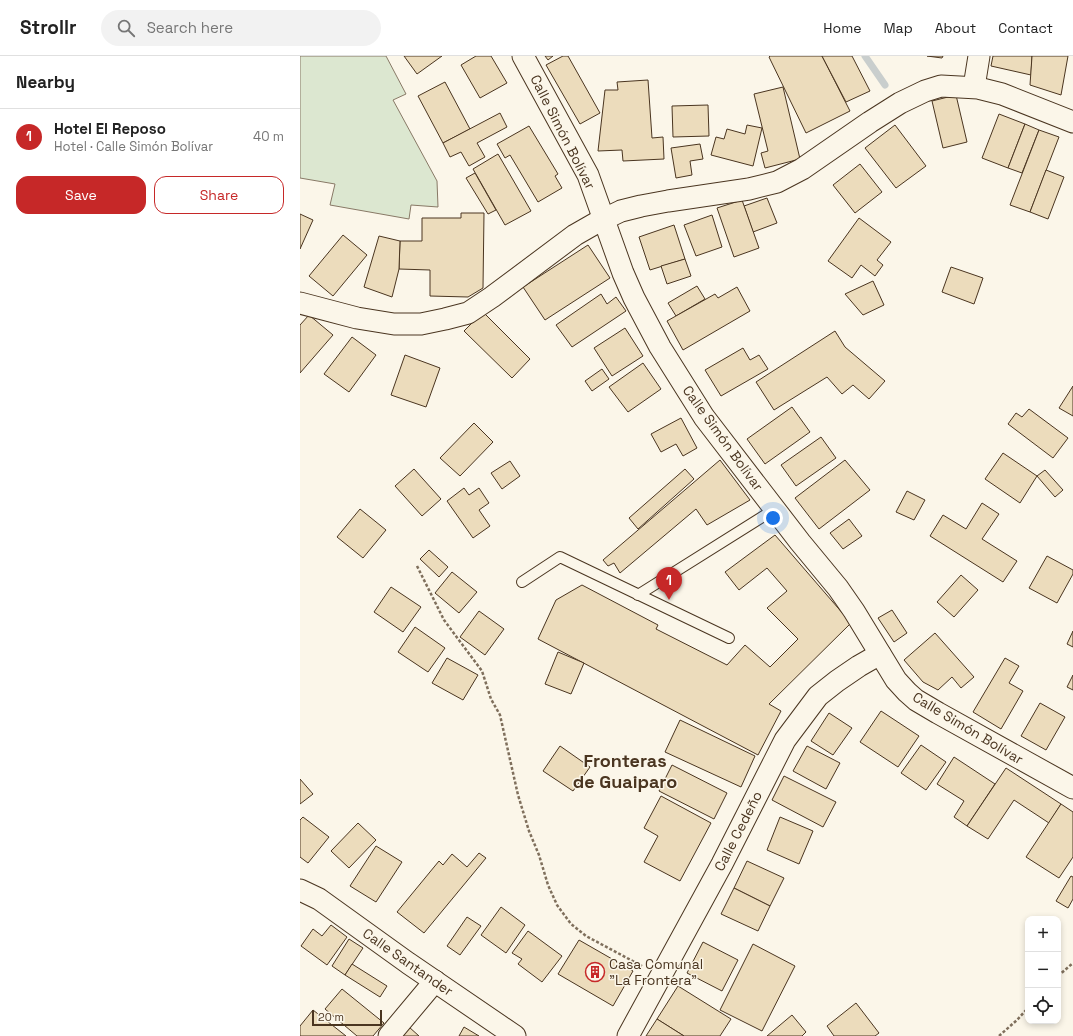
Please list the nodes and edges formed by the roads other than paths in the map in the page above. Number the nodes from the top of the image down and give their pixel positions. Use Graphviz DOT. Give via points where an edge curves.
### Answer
graph roads {
  1 [pos="523,56"];
  2 [pos="979,56"];
  3 [pos="974,87"];
  4 [pos="1073,122"];
  5 [pos="604,219"];
  6 [pos="300,303"];
  7 [pos="775,508"];
  8 [pos="522,582"];
  9 [pos="638,594"];
  10 [pos="729,638"];
  11 [pos="880,654"];
  12 [pos="1073,788"];
  13 [pos="300,890"];
  14 [pos="435,981"];
  15 [pos="389,1036"];
  16 [pos="515,1036"];
  17 [pos="628,1036"];
  1 -- 5 [label="street, Calle Simón Bolívar" via="588,175"];
  2 -- 3 [label="street"];
  3 -- 4 [label="street" via="1002,94"];
  3 -- 5 [label="street" via="941,86 924,91 870,122 802,169 777,182 749,189 641,206"];
  5 -- 6 [label="street" via="575,235 492,298 468,312 445,319 421,324 394,324 357,318"];
  5 -- 7 [label="street, Calle Simón Bolívar" via="623,273 660,347 704,417"];
  7 -- 9 [label="lane"];
  7 -- 11 [label="street, Calle Simón Bolívar" via="838,588"];
  8 -- 9 [label="lane" via="560,558"];
  9 -- 10 [label="lane"];
  11 -- 12 [label="street, Calle Simón Bolívar" via="896,680 916,700"];
  11 -- 17 [label="street, Calle Cedeño" via="818,696 785,740 722,864"];
  13 -- 14 [label="street, Calle Santander" via="319,898"];
  14 -- 15 [label="street"];
  14 -- 16 [label="street, Calle Santander"];
}
